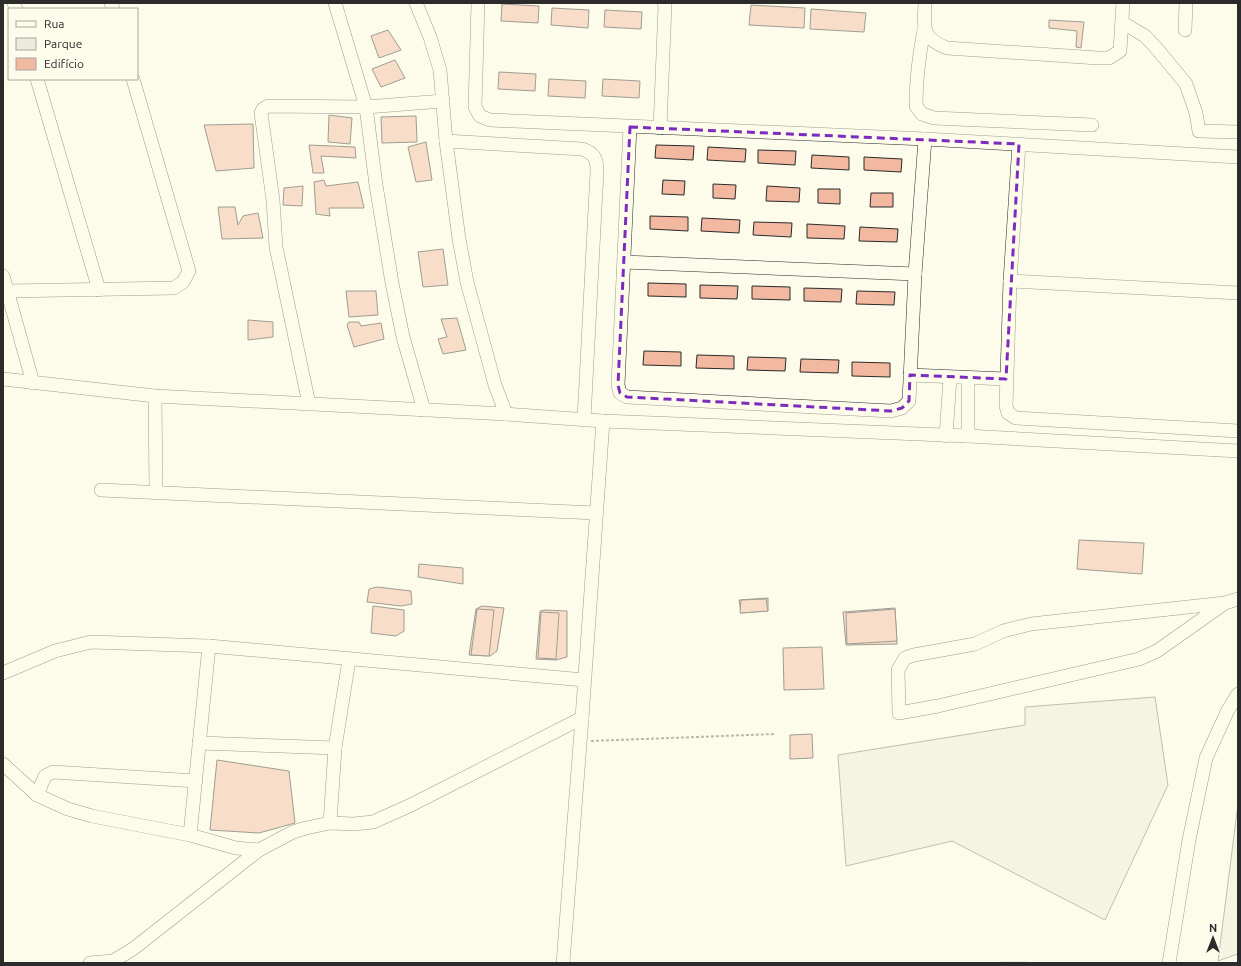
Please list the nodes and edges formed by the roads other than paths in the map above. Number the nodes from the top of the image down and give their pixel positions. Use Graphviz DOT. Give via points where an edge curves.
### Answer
graph roads {
  1 [pos="335,3"];
  2 [pos="416,3"];
  3 [pos="478,3"];
  4 [pos="664,3"];
  5 [pos="925,3"];
  6 [pos="1123,3"];
  7 [pos="1186,3"];
  8 [pos="1122,23"];
  9 [pos="924,30"];
  10 [pos="1185,30"];
  11 [pos="37,80"];
  12 [pos="133,80"];
  13 [pos="443,102"];
  14 [pos="366,107"];
  15 [pos="1092,125"];
  16 [pos="630,127"];
  17 [pos="660,128"];
  18 [pos="1238,132"];
  19 [pos="925,139"];
  20 [pos="446,141"];
  21 [pos="1019,144"];
  22 [pos="1238,157"];
  23 [pos="624,262"];
  24 [pos="915,274"];
  25 [pos="3,276"];
  26 [pos="1010,281"];
  27 [pos="99,290"];
  28 [pos="8,291"];
  29 [pos="1238,293"];
  30 [pos="910,375"];
  31 [pos="950,378"];
  32 [pos="3,379"];
  33 [pos="968,379"];
  34 [pos="1006,379"];
  35 [pos="33,383"];
  36 [pos="155,396"];
  37 [pos="309,404"];
  38 [pos="424,410"];
  39 [pos="506,414"];
  40 [pos="584,419"];
  41 [pos="603,421"];
  42 [pos="1238,431"];
  43 [pos="946,436"];
  44 [pos="968,436"];
  45 [pos="1238,451"];
  46 [pos="101,490"];
  47 [pos="156,493"];
  48 [pos="596,514"];
  49 [pos="1238,600"];
  50 [pos="1225,603"];
  51 [pos="209,646"];
  52 [pos="349,660"];
  53 [pos="3,673"];
  54 [pos="584,680"];
  55 [pos="1238,694"];
  56 [pos="582,718"];
  57 [pos="199,743"];
  58 [pos="335,748"];
  59 [pos="3,764"];
  60 [pos="196,781"];
  61 [pos="37,795"];
  62 [pos="330,823"];
  63 [pos="190,835"];
  64 [pos="259,850"];
  65 [pos="115,962"];
  66 [pos="90,963"];
  67 [pos="563,963"];
  68 [pos="1169,963"];
  1 -- 14 [label="street"];
  2 -- 13 [label="street" via="440,70"];
  3 -- 16 [label="street" via="476,107 480,116 490,120"];
  4 -- 17 [label="street"];
  5 -- 9 [label="street"];
  6 -- 8 [label="street"];
  7 -- 10 [label="street"];
  8 -- 9 [label="street" via="1120,51 1109,58 946,48 935,43"];
  8 -- 18 [label="street" via="1145,36 1186,84 1199,131"];
  9 -- 15 [label="street" via="918,58 916,93 916,106 922,114 934,118"];
  11 -- 27 [label="street"];
  12 -- 27 [label="street" via="189,271 183,282 174,288"];
  13 -- 14 [label="street"];
  13 -- 20 [label="street"];
  14 -- 37 [label="street" via="268,106 260,113 273,200 276,247"];
  14 -- 38 [label="street" via="392,283 403,337"];
  16 -- 17 [label="street"];
  16 -- 23 [label="street"];
  17 -- 19 [label="street"];
  19 -- 21 [label="street"];
  19 -- 24 [label="street"];
  20 -- 39 [label="street" via="467,282 495,385"];
  20 -- 40 [label="street" via="582,149 595,156 598,162"];
  21 -- 22 [label="street"];
  21 -- 26 [label="street"];
  23 -- 24 [label="street"];
  23 -- 30 [label="street" via="618,385 620,393 627,397 891,411 902,408 909,400"];
  24 -- 30 [label="street"];
  25 -- 28 [label="street"];
  26 -- 29 [label="street"];
  26 -- 34 [label="street"];
  27 -- 28 [label="street"];
  28 -- 35 [label="street"];
  30 -- 31 [label="street"];
  31 -- 33 [label="street"];
  31 -- 43 [label="street"];
  32 -- 35 [label="street"];
  33 -- 34 [label="street"];
  33 -- 44 [label="street"];
  34 -- 42 [label="street" via="1006,406 1008,413 1016,418"];
  35 -- 36 [label="street"];
  36 -- 37 [label="street"];
  36 -- 47 [label="street"];
  37 -- 38 [label="street"];
  38 -- 39 [label="street"];
  39 -- 40 [label="street"];
  40 -- 41 [label="street"];
  41 -- 43 [label="street"];
  41 -- 48 [label="street"];
  43 -- 44 [label="street"];
  44 -- 45 [label="street"];
  46 -- 47 [label="street"];
  47 -- 48 [label="street"];
  48 -- 54 [label="street"];
  49 -- 50 [label="street"];
  50 -- 50 [label="street" via="1032,624 1003,631 975,644 914,654 905,658 898,670 899,713 1139,659 1157,651"];
  51 -- 52 [label="street"];
  51 -- 53 [label="street" via="91,642 55,652"];
  51 -- 57 [label="street"];
  52 -- 54 [label="street"];
  52 -- 58 [label="street"];
  54 -- 56 [label="street"];
  55 -- 68 [label="street" via="1206,758"];
  56 -- 62 [label="street" via="373,822"];
  56 -- 67 [label="street"];
  57 -- 58 [label="street"];
  57 -- 60 [label="street"];
  58 -- 62 [label="street"];
  59 -- 61 [label="street"];
  60 -- 61 [label="street" via="53,772 45,776"];
  60 -- 63 [label="street"];
  61 -- 63 [label="street" via="68,810"];
  62 -- 64 [label="street" via="293,832"];
  63 -- 64 [label="street" via="236,848"];
  64 -- 65 [label="street"];
  65 -- 66 [label="street"];
}
